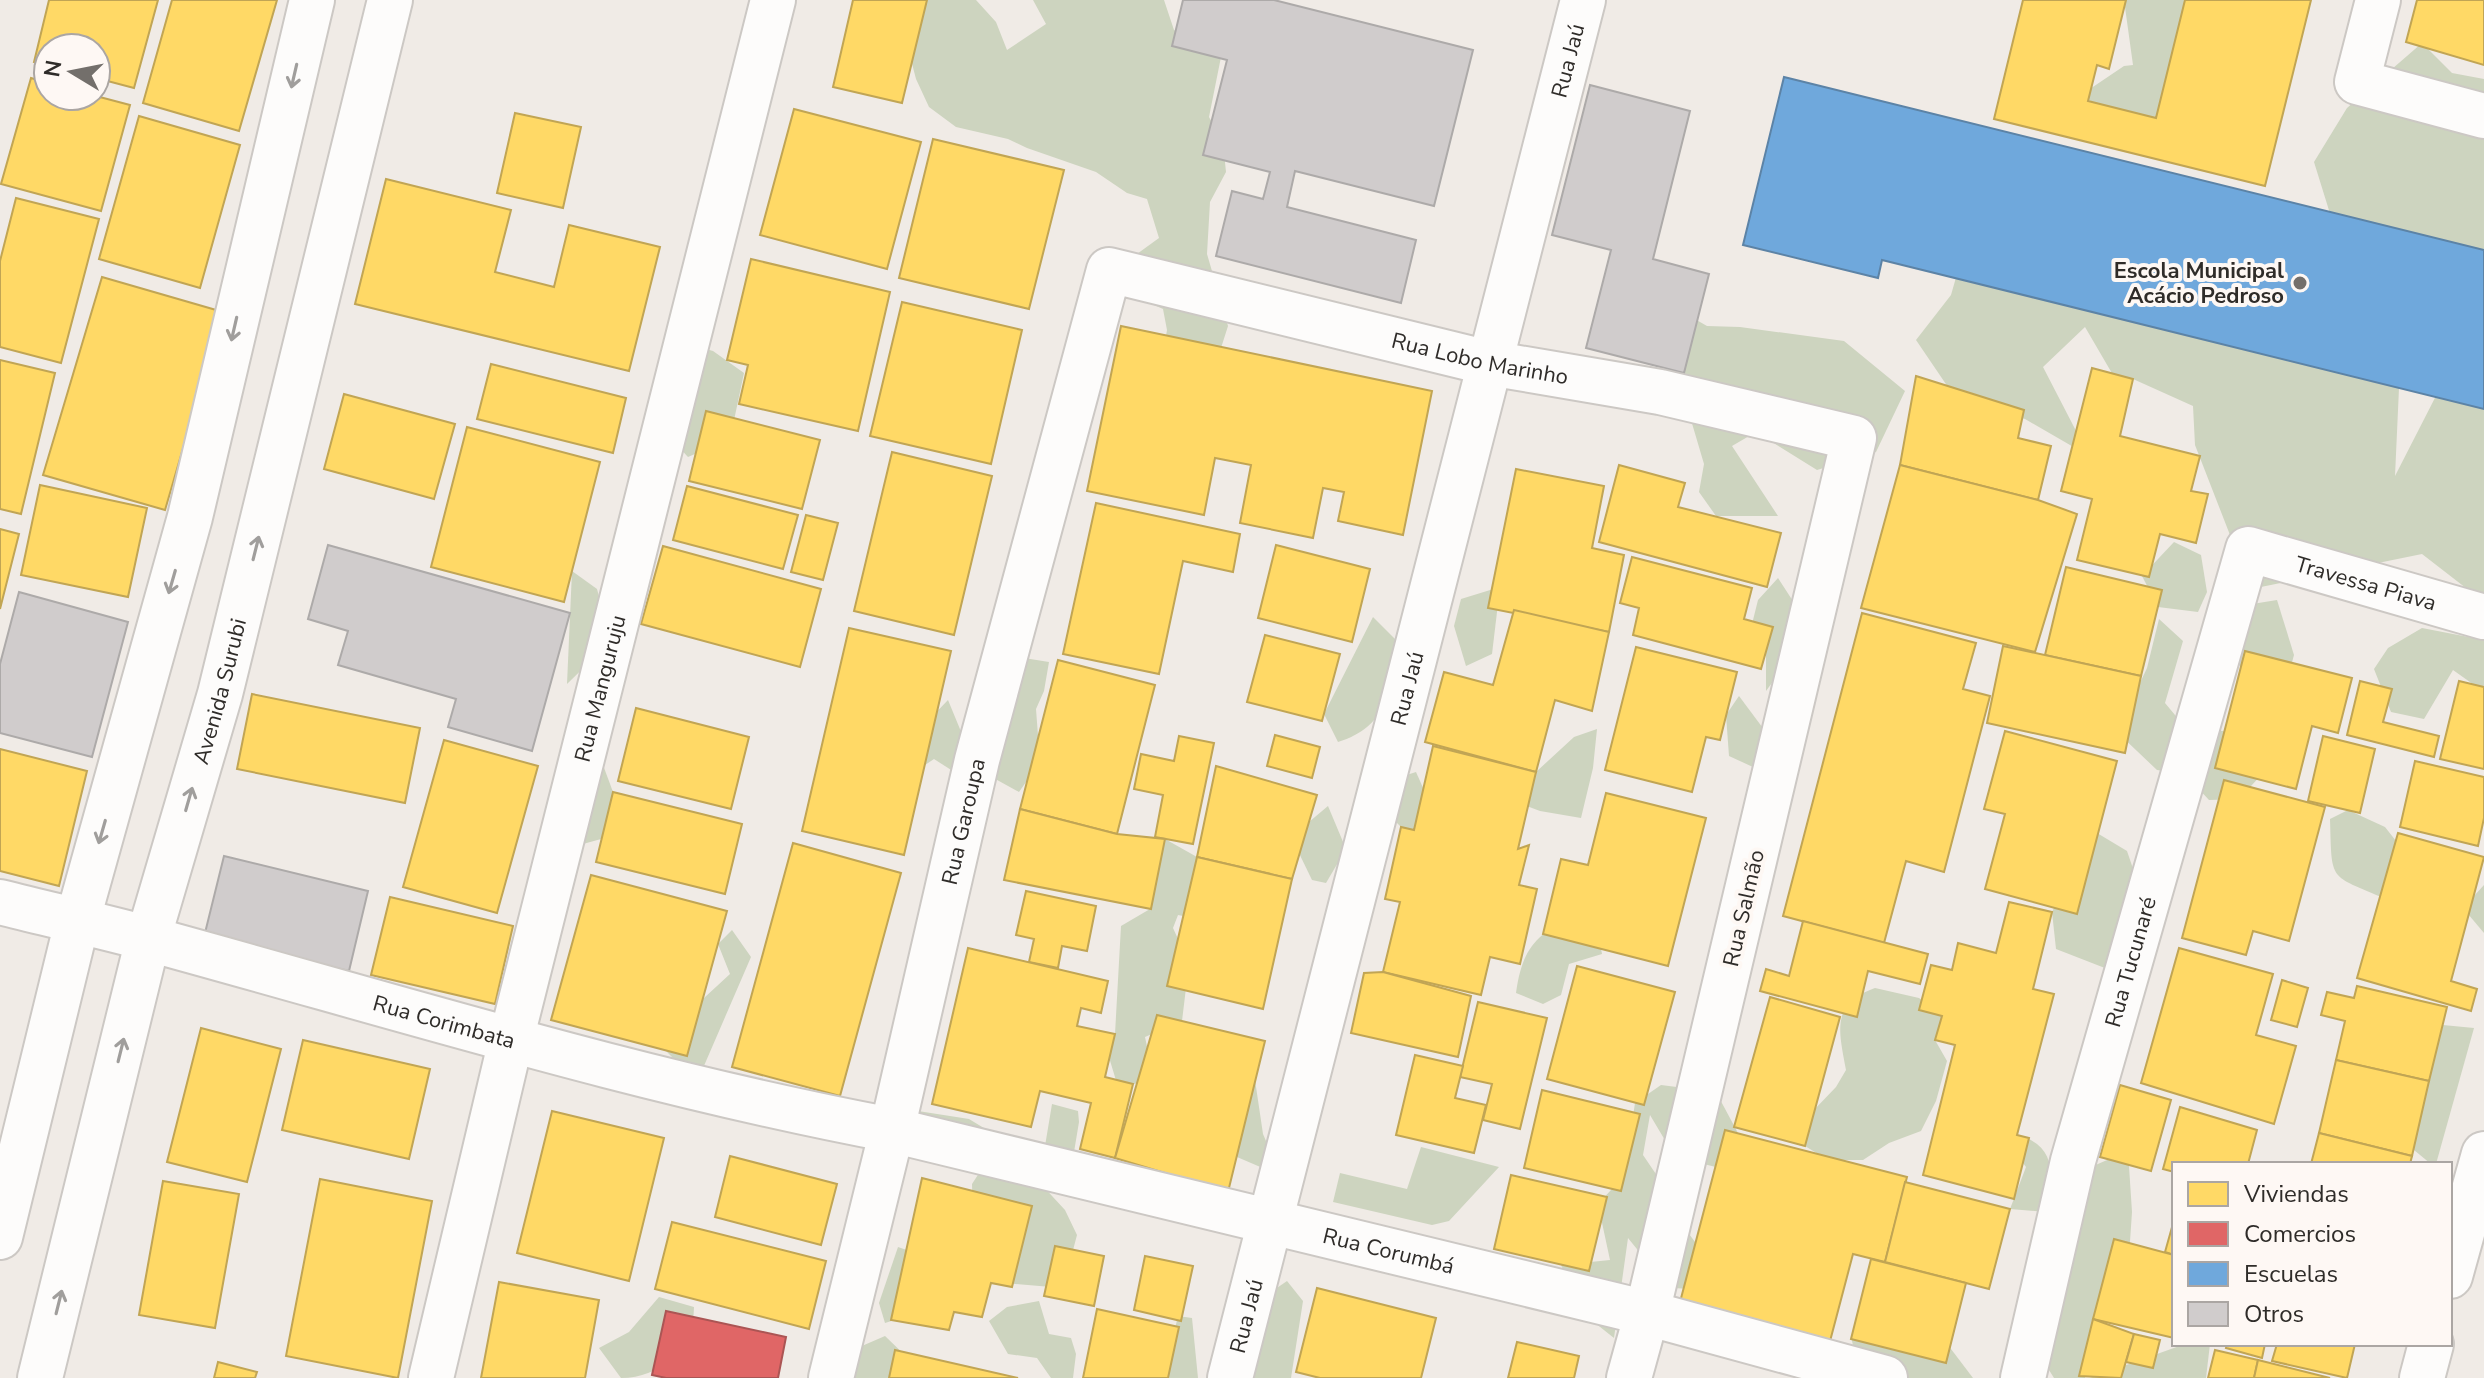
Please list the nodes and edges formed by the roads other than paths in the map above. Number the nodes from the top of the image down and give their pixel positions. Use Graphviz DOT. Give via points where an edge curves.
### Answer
graph roads {
  1 [pos="312,0"];
  2 [pos="390,0"];
  3 [pos="773,0"];
  4 [pos="1583,0"];
  5 [pos="2378,0"];
  6 [pos="2484,116"];
  7 [pos="1109,270"];
  8 [pos="1489,363"];
  9 [pos="1854,438"];
  10 [pos="2248,549"];
  11 [pos="2484,617"];
  12 [pos="0,902"];
  13 [pos="77,922"];
  14 [pos="148,939"];
  15 [pos="511,1040"];
  16 [pos="892,1130"];
  17 [pos="2484,1154"];
  18 [pos="1268,1222"];
  19 [pos="0,1237"];
  20 [pos="2452,1269"];
  21 [pos="1647,1313"];
  22 [pos="2430,1346"];
  23 [pos="40,1378"];
  24 [pos="431,1378"];
  25 [pos="831,1378"];
  26 [pos="1230,1378"];
  27 [pos="1629,1378"];
  28 [pos="1885,1378"];
  29 [pos="2023,1378"];
  30 [pos="2422,1378"];
  1 -- 13 [label="street, one-way" via="190,517"];
  14 -- 2 [label="street, Avenida Surubi, one-way" via="220,694"];
  3 -- 15 [label="street, Rua Manguruju"];
  4 -- 8 [label="street, Rua Jaú"];
  5 -- 6 [label="street" via="2357,82"];
  7 -- 8 [label="street, Rua Lobo Marinho"];
  7 -- 16 [label="street, Rua Garoupa" via="977,760"];
  8 -- 9 [label="street, Rua Lobo Marinho" via="1660,392"];
  8 -- 18 [label="street, Rua Jaú"];
  9 -- 21 [label="street, Rua Salmão"];
  10 -- 11 [label="street, Travessa Piava"];
  10 -- 29 [label="street, Rua Tucunaré" via="2073,1161"];
  12 -- 13 [label="street, Rua Corimbata"];
  13 -- 14 [label="street, Rua Corimbata"];
  13 -- 19 [label="street"];
  14 -- 15 [label="street, Rua Corimbata"];
  23 -- 14 [label="street, Avenida Surubi, one-way"];
  15 -- 16 [label="street, Rua Corimbata"];
  15 -- 24 [label="street, Rua Manguruju"];
  16 -- 18 [label="street, Rua Corumbá"];
  16 -- 25 [label="street, Rua Garoupa"];
  17 -- 20 [label="street"];
  18 -- 21 [label="street, Rua Corumbá"];
  18 -- 26 [label="street, Rua Jaú"];
  21 -- 27 [label="street, Rua Salmão"];
  21 -- 28 [label="street, Rua Corumbá"];
  22 -- 30 [label="street"];
}
